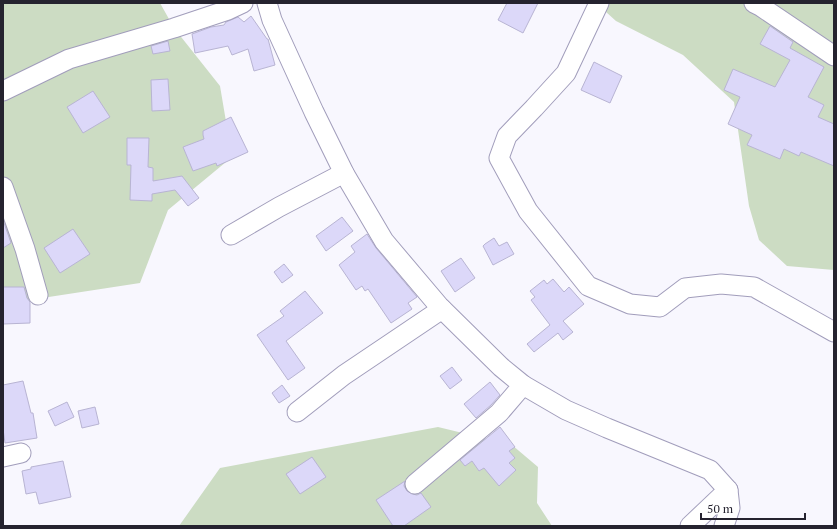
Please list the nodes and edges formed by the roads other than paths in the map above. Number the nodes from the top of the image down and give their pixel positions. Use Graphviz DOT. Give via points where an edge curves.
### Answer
graph roads {
  1 [pos="243,3"];
  2 [pos="267,3"];
  3 [pos="599,3"];
  4 [pos="758,4"];
  5 [pos="834,56"];
  6 [pos="3,91"];
  7 [pos="344,173"];
  8 [pos="3,187"];
  9 [pos="231,235"];
  10 [pos="38,295"];
  11 [pos="442,309"];
  12 [pos="834,332"];
  13 [pos="524,385"];
  14 [pos="297,412"];
  15 [pos="415,484"];
  16 [pos="728,490"];
  17 [pos="690,526"];
  18 [pos="724,526"];
  1 -- 6 [label="street" via="174,28 69,59"];
  2 -- 7 [label="street" via="272,20"];
  3 -- 12 [label="street" via="566,73 507,136 499,158 528,211 588,286 630,304 660,307 685,288 721,284 754,287"];
  4 -- 5 [label="street"];
  7 -- 9 [label="street"];
  7 -- 11 [label="street" via="384,241"];
  8 -- 10 [label="street"];
  11 -- 13 [label="street" via="501,367"];
  11 -- 14 [label="street" via="344,375"];
  13 -- 15 [label="street" via="499,413"];
  13 -- 16 [label="street" via="566,410 710,470"];
  16 -- 17 [label="street"];
  16 -- 18 [label="street" via="730,508"];
}
